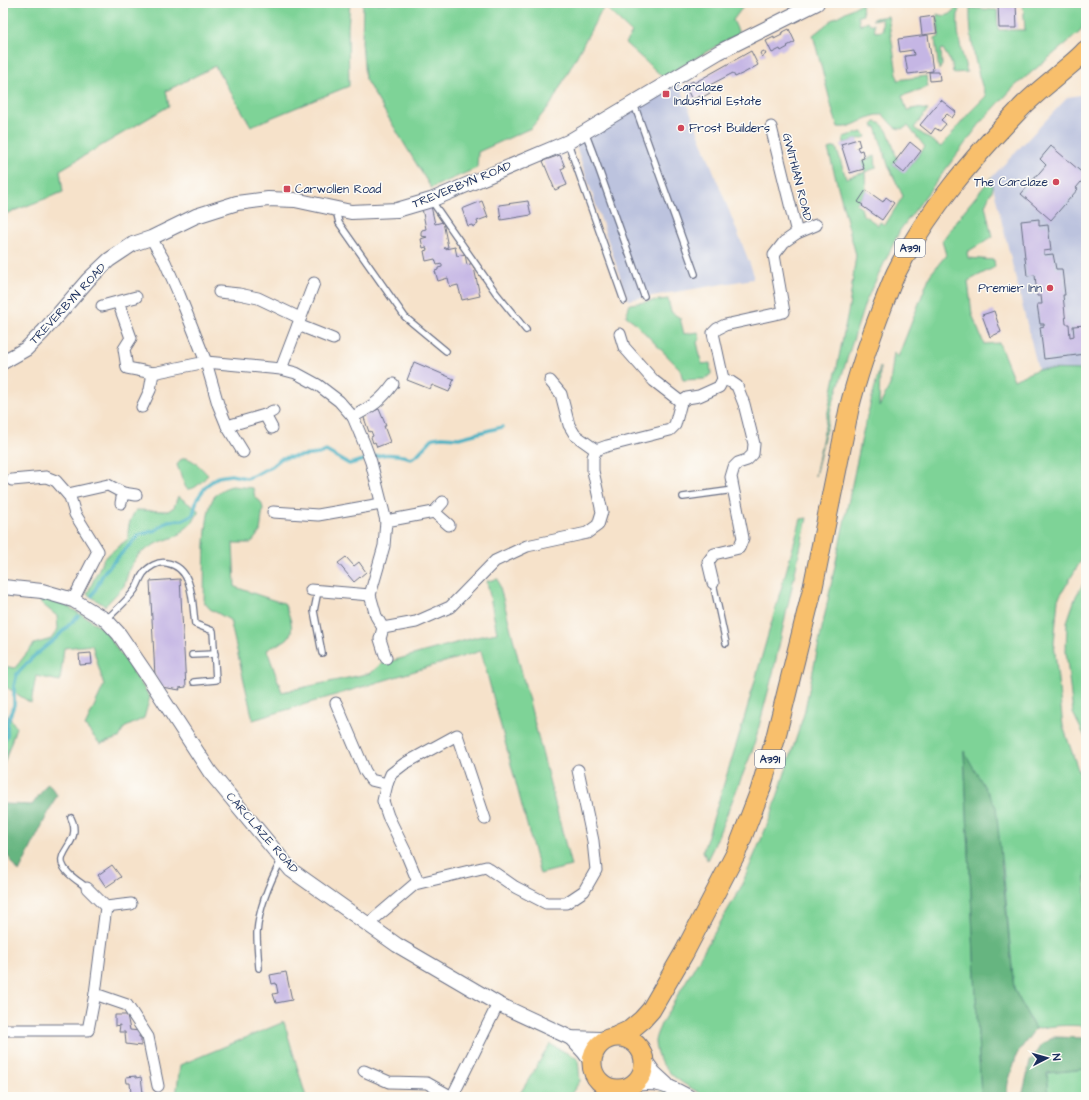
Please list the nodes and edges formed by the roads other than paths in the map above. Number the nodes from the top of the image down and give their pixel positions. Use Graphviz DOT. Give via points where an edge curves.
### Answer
graph roads {
  1 [pos="817,3"];
  2 [pos="1083,55"];
  3 [pos="634,103"];
  4 [pos="771,126"];
  5 [pos="584,132"];
  6 [pos="568,142"];
  7 [pos="431,200"];
  8 [pos="336,209"];
  9 [pos="816,225"];
  10 [pos="797,233"];
  11 [pos="151,238"];
  12 [pos="695,274"];
  13 [pos="314,283"];
  14 [pos="219,292"];
  15 [pos="644,296"];
  16 [pos="136,297"];
  17 [pos="624,301"];
  18 [pos="118,302"];
  19 [pos="102,306"];
  20 [pos="299,321"];
  21 [pos="526,330"];
  22 [pos="620,334"];
  23 [pos="333,339"];
  24 [pos="446,351"];
  25 [pos="3,362"];
  26 [pos="206,362"];
  27 [pos="281,369"];
  28 [pos="153,373"];
  29 [pos="723,379"];
  30 [pos="550,381"];
  31 [pos="393,384"];
  32 [pos="681,402"];
  33 [pos="142,407"];
  34 [pos="353,417"];
  35 [pos="227,426"];
  36 [pos="272,428"];
  37 [pos="596,450"];
  38 [pos="243,452"];
  39 [pos="12,480"];
  40 [pos="734,490"];
  41 [pos="68,494"];
  42 [pos="136,495"];
  43 [pos="683,497"];
  44 [pos="443,502"];
  45 [pos="381,504"];
  46 [pos="273,512"];
  47 [pos="434,512"];
  48 [pos="386,521"];
  49 [pos="450,525"];
  50 [pos="713,582"];
  51 [pos="3,587"];
  52 [pos="314,591"];
  53 [pos="370,595"];
  54 [pos="73,600"];
  55 [pos="106,620"];
  56 [pos="383,628"];
  57 [pos="726,643"];
  58 [pos="322,653"];
  59 [pos="215,654"];
  60 [pos="192,655"];
  61 [pos="386,658"];
  62 [pos="194,682"];
  63 [pos="336,702"];
  64 [pos="578,770"];
  65 [pos="387,784"];
  66 [pos="71,818"];
  67 [pos="485,819"];
  68 [pos="282,859"];
  69 [pos="418,882"];
  70 [pos="87,888"];
  71 [pos="131,904"];
  72 [pos="106,907"];
  73 [pos="368,924"];
  74 [pos="259,968"];
  75 [pos="95,994"];
  76 [pos="498,1004"];
  77 [pos="651,1010"];
  78 [pos="3,1030"];
  79 [pos="612,1037"];
  80 [pos="571,1038"];
  81 [pos="643,1056"];
  82 [pos="593,1068"];
  83 [pos="364,1071"];
  84 [pos="667,1085"];
  85 [pos="158,1086"];
  86 [pos="622,1090"];
  87 [pos="452,1097"];
  88 [pos="593,1097"];
  89 [pos="689,1097"];
  1 -- 3 [label="street, TREVERBYN ROAD" via="719,52"];
  2 -- 77 [label="highway, A391" via="1020,108 990,141 925,224 898,269 855,384 813,587 760,791 736,853"];
  3 -- 5 [label="street, TREVERBYN ROAD"];
  3 -- 12 [label="lane"];
  4 -- 10 [label="street, GWITHIAN ROAD"];
  5 -- 6 [label="street, TREVERBYN ROAD"];
  5 -- 15 [label="lane" via="594,153"];
  6 -- 7 [label="street, TREVERBYN ROAD"];
  6 -- 17 [label="lane"];
  7 -- 8 [label="street, TREVERBYN ROAD" via="397,210 351,212"];
  7 -- 21 [label="lane" via="496,293"];
  8 -- 11 [label="street, TREVERBYN ROAD" via="295,200 268,199 237,204 196,216"];
  8 -- 24 [label="lane" via="339,223 405,317"];
  9 -- 10 [label="street, GWITHIAN ROAD"];
  10 -- 29 [label="street, GWITHIAN ROAD" via="784,242 774,256 784,312 725,325 713,333"];
  11 -- 25 [label="street, TREVERBYN ROAD" via="133,244 109,260 26,349"];
  11 -- 26 [label="street" via="165,262"];
  13 -- 20 [label="street"];
  14 -- 20 [label="street" via="258,298"];
  16 -- 18 [label="street"];
  18 -- 19 [label="street"];
  18 -- 28 [label="street" via="131,338 124,349 127,368"];
  20 -- 23 [label="street"];
  20 -- 27 [label="street"];
  22 -- 32 [label="street" via="624,347 649,375"];
  26 -- 27 [label="street"];
  26 -- 28 [label="street"];
  26 -- 35 [label="street"];
  27 -- 34 [label="street" via="296,373 318,385"];
  28 -- 33 [label="street" via="150,390"];
  29 -- 32 [label="street" via="719,387"];
  29 -- 40 [label="street" via="737,386 754,444 753,454 734,467 731,477"];
  30 -- 37 [label="street" via="561,394 575,435"];
  31 -- 34 [label="street" via="375,404"];
  32 -- 37 [label="street" via="675,425 670,430"];
  34 -- 45 [label="street" via="369,458"];
  35 -- 36 [label="street" via="269,413"];
  35 -- 38 [label="street"];
  37 -- 56 [label="street" via="593,471 602,512 598,525 588,533 527,546 495,561 450,606 416,622"];
  39 -- 41 [label="street" via="46,477 56,481"];
  40 -- 43 [label="lane"];
  40 -- 50 [label="street" via="743,538 739,548 714,554 708,562"];
  41 -- 42 [label="street" via="108,485 122,498"];
  41 -- 54 [label="street" via="75,514 98,551"];
  44 -- 47 [label="street"];
  45 -- 46 [label="street" via="318,515"];
  45 -- 48 [label="street"];
  47 -- 48 [label="street"];
  47 -- 49 [label="street"];
  48 -- 53 [label="street" via="384,546"];
  50 -- 57 [label="lane"];
  51 -- 54 [label="street, CARCLAZE ROAD" via="42,591"];
  52 -- 53 [label="street"];
  52 -- 58 [label="lane" via="314,611"];
  53 -- 56 [label="street" via="376,616"];
  54 -- 55 [label="street, CARCLAZE ROAD"];
  55 -- 59 [label="lane" via="136,589 142,574 151,566 162,562 174,564 184,572 189,582 195,624 213,631"];
  55 -- 68 [label="street, CARCLAZE ROAD" via="119,634 210,772"];
  56 -- 61 [label="street" via="380,639"];
  59 -- 60 [label="lane"];
  59 -- 62 [label="lane" via="216,680"];
  63 -- 65 [label="street" via="365,771 371,780"];
  64 -- 69 [label="street" via="593,840 596,870 584,891 566,902 546,903 486,867"];
  65 -- 67 [label="street" via="391,774 404,764 457,735"];
  65 -- 69 [label="street" via="383,801"];
  66 -- 70 [label="lane" via="74,836 62,857 62,863 69,874"];
  68 -- 73 [label="street, CARCLAZE ROAD" via="291,870"];
  68 -- 74 [label="lane" via="271,880 259,919"];
  69 -- 73 [label="street"];
  70 -- 72 [label="street"];
  71 -- 72 [label="street"];
  72 -- 75 [label="street"];
  73 -- 76 [label="street, CARCLAZE ROAD" via="397,945"];
  75 -- 78 [label="street" via="88,1030"];
  75 -- 85 [label="street" via="127,1005 148,1037"];
  76 -- 80 [label="street, CARCLAZE ROAD"];
  76 -- 87 [label="street"];
  77 -- 79 [label="highway, A391" via="630,1030"];
  77 -- 81 [label="highway, A391" via="646,1024"];
  79 -- 80 [label="street, CARCLAZE ROAD"];
  79 -- 81 [label="highway" via="633,1040"];
  79 -- 82 [label="highway" via="601,1042 595,1049"];
  80 -- 82 [label="street, CARCLAZE ROAD" via="584,1052"];
  81 -- 84 [label="street" via="654,1073"];
  81 -- 86 [label="highway" via="642,1074"];
  82 -- 86 [label="highway" via="599,1081 606,1086"];
  82 -- 88 [label="highway"];
  83 -- 87 [label="street" via="389,1082 427,1083"];
  84 -- 86 [label="street" via="652,1082"];
  84 -- 89 [label="street"];
}
